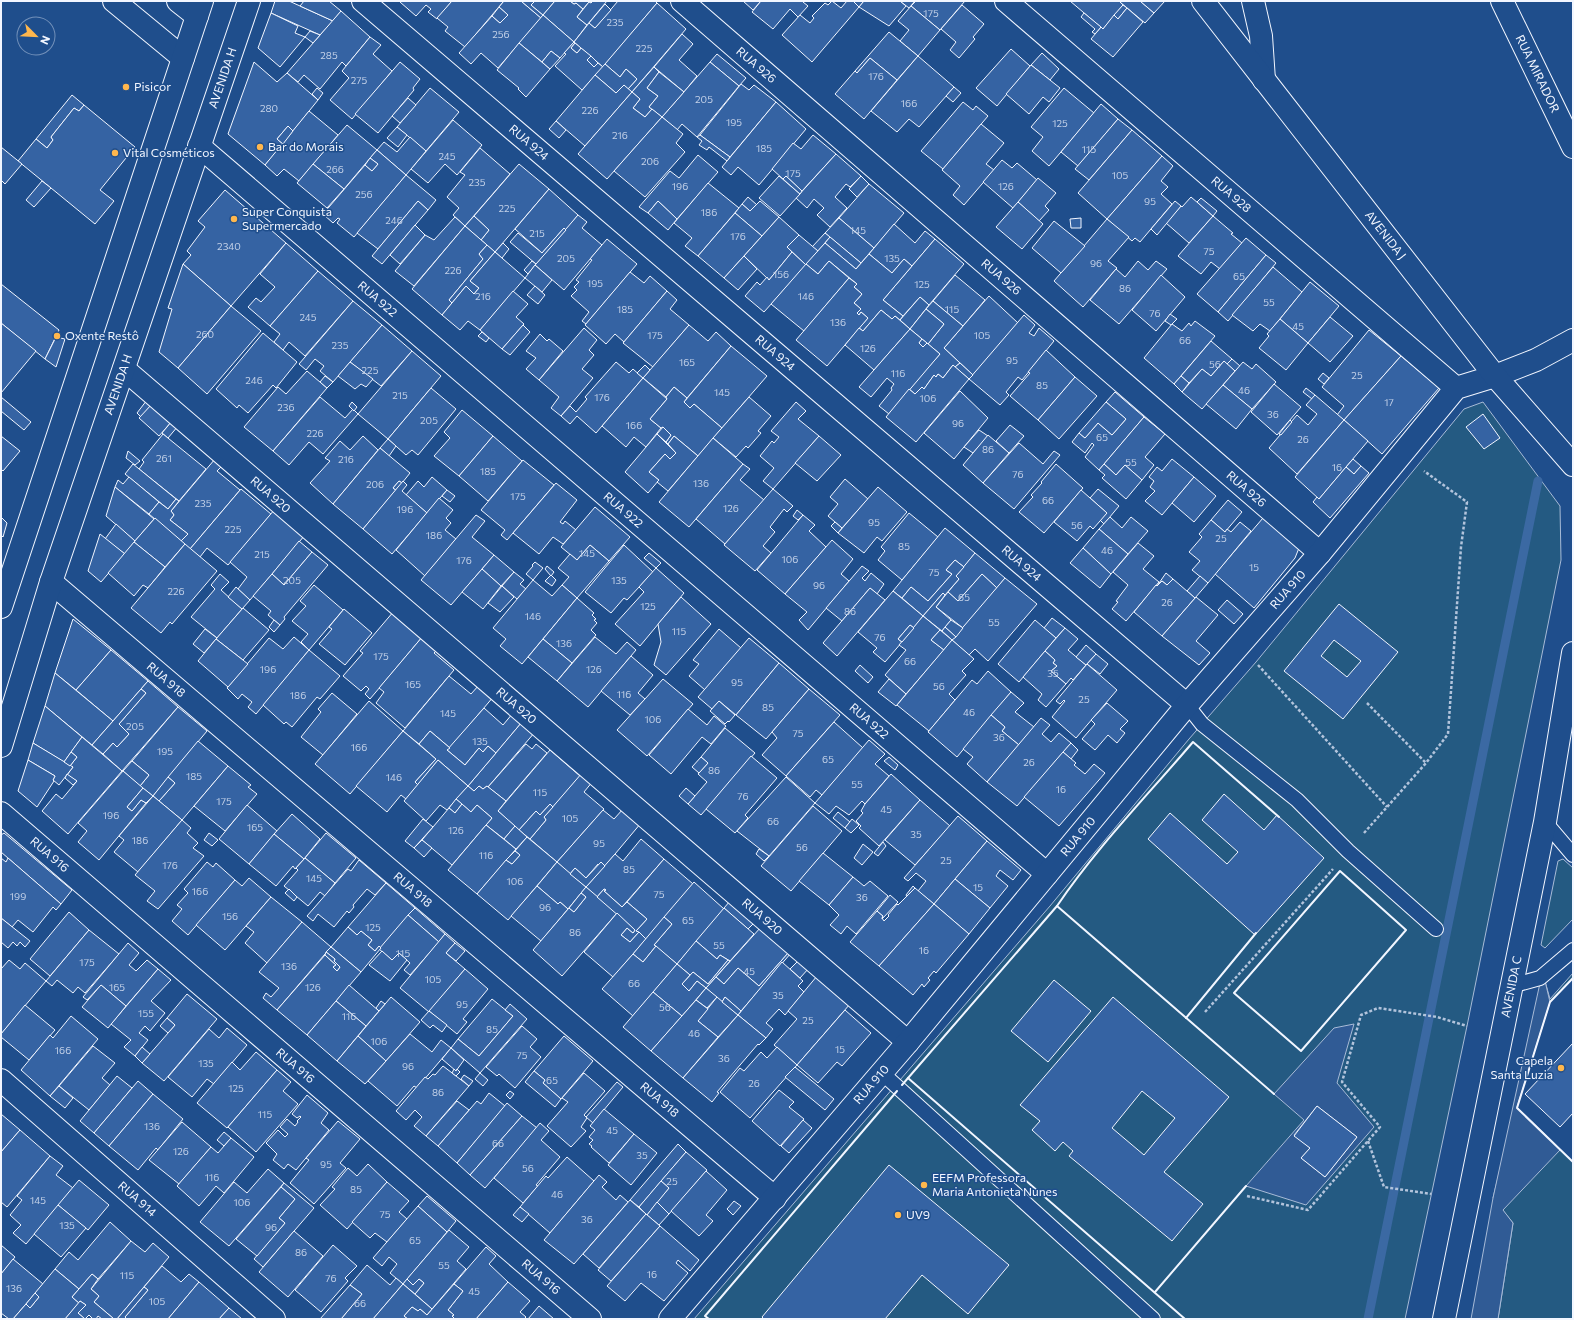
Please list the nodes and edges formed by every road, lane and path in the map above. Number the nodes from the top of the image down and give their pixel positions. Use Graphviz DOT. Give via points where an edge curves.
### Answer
graph roads {
  1 [pos="114,1"];
  2 [pos="178,1"];
  3 [pos="249,1"];
  4 [pos="363,1"];
  5 [pos="682,1"];
  6 [pos="1006,1"];
  7 [pos="1203,1"];
  8 [pos="1253,1"];
  9 [pos="1502,1"];
  10 [pos="199,8"];
  11 [pos="183,58"];
  12 [pos="1264,80"];
  13 [pos="199,146"];
  14 [pos="1573,147"];
  15 [pos="1573,340"];
  16 [pos="124,369"];
  17 [pos="1495,376"];
  18 [pos="1456,388"];
  19 [pos="1573,465"];
  20 [pos="1423,471"];
  21 [pos="1320,553"];
  22 [pos="52,582"];
  23 [pos="1,607"];
  24 [pos="1573,652"];
  25 [pos="1256,662"];
  26 [pos="1367,703"];
  27 [pos="1187,705"];
  28 [pos="1,746"];
  29 [pos="1426,763"];
  30 [pos="1387,807"];
  31 [pos="1,813"];
  32 [pos="1545,822"];
  33 [pos="1348,851"];
  34 [pos="1573,855"];
  35 [pos="1047,874"];
  36 [pos="1436,929"];
  37 [pos="1573,950"];
  38 [pos="1511,986"];
  39 [pos="1205,1012"];
  40 [pos="1467,1026"];
  41 [pos="908,1042"];
  42 [pos="882,1073"];
  43 [pos="1,1080"];
  44 [pos="1368,1141"];
  45 [pos="1431,1194"];
  46 [pos="1247,1196"];
  47 [pos="775,1198"];
  48 [pos="674,1318"];
  49 [pos="274,1319"];
  50 [pos="590,1319"];
  51 [pos="1152,1319"];
  52 [pos="1444,1319"];
  1 -- 11 [label="street"];
  2 -- 10 [label="street"];
  3 -- 13 [label="street, AVENIDA H"];
  4 -- 27 [label="street, RUA 924"];
  5 -- 21 [label="street, RUA 926"];
  6 -- 18 [label="street, RUA 928"];
  7 -- 12 [label="street, AVENIDA J"];
  8 -- 12 [label="street" via="1261,36"];
  9 -- 14 [label="street, RUA MIRADOR"];
  10 -- 11 [label="street"];
  11 -- 23 [label="street"];
  12 -- 17 [label="street, AVENIDA J"];
  13 -- 16 [label="street, AVENIDA H"];
  13 -- 35 [label="street, RUA 922"];
  15 -- 17 [label="street" via="1536,360"];
  16 -- 22 [label="street, AVENIDA H"];
  16 -- 41 [label="street, RUA 920"];
  17 -- 18 [label="street"];
  17 -- 19 [label="street, AVENIDA J"];
  18 -- 21 [label="street, RUA 910"];
  20 -- 29 [label="path" via="1467,502 1461,547 1448,734"];
  21 -- 27 [label="street, RUA 910"];
  22 -- 28 [label="street, AVENIDA H"];
  22 -- 47 [label="street, RUA 918"];
  24 -- 32 [label="street, AVENIDA C"];
  25 -- 30 [label="path"];
  26 -- 29 [label="path"];
  27 -- 33 [label="lane" via="1202,724 1297,800"];
  27 -- 35 [label="street, RUA 910"];
  29 -- 30 [label="path"];
  30 -- 33 [label="path"];
  31 -- 50 [label="street, RUA 916"];
  32 -- 34 [label="lane"];
  32 -- 38 [label="street, AVENIDA C"];
  33 -- 36 [label="lane"];
  33 -- 39 [label="path"];
  35 -- 41 [label="street, RUA 910"];
  37 -- 38 [label="lane" via="1540,978"];
  38 -- 52 [label="street, AVENIDA C"];
  40 -- 44 [label="path" via="1437,1017 1378,1008 1361,1014 1342,1082 1380,1127"];
  41 -- 42 [label="street, RUA 910"];
  42 -- 47 [label="street, RUA 910"];
  42 -- 51 [label="lane"];
  43 -- 49 [label="street, RUA 914"];
  44 -- 45 [label="path" via="1384,1187"];
  44 -- 46 [label="path" via="1308,1210"];
  47 -- 48 [label="street, RUA 910"];
}
